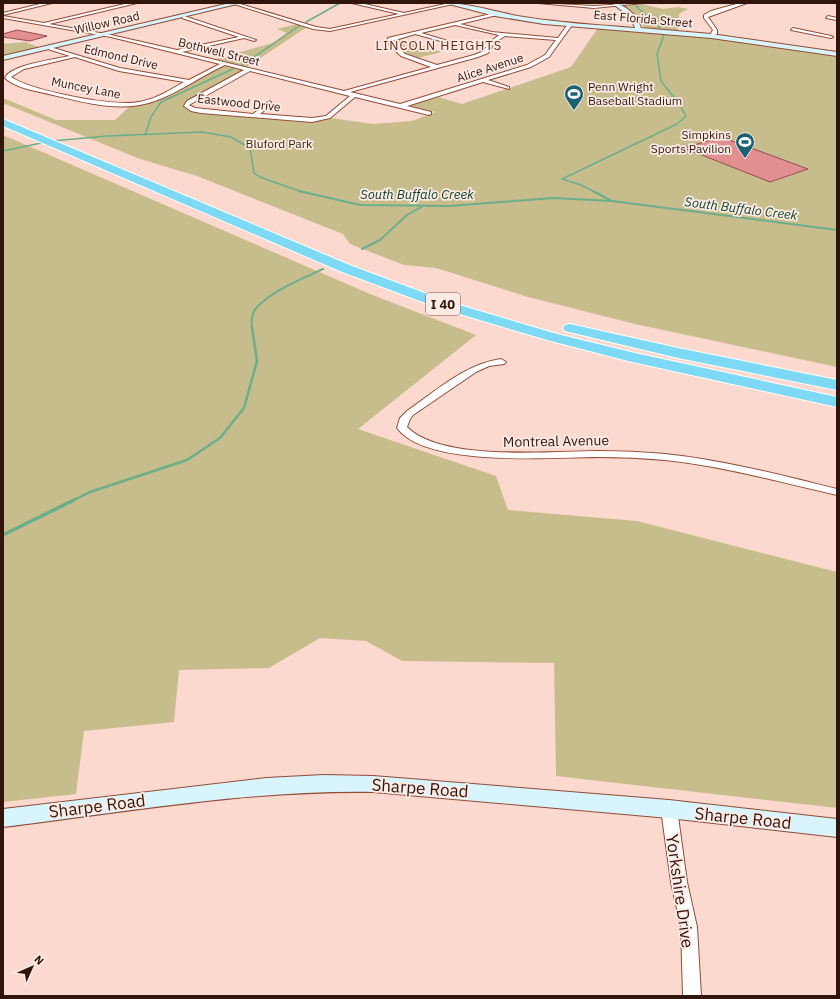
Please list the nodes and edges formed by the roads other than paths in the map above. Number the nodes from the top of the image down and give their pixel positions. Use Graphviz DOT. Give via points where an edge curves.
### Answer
graph roads {
  1 [pos="50,3"];
  2 [pos="135,3"];
  3 [pos="236,3"];
  4 [pos="354,3"];
  5 [pos="450,3"];
  6 [pos="540,3"];
  7 [pos="641,3"];
  8 [pos="745,3"];
  9 [pos="617,4"];
  10 [pos="405,14"];
  11 [pos="495,14"];
  12 [pos="3,15"];
  13 [pos="184,17"];
  14 [pos="828,17"];
  15 [pos="837,19"];
  16 [pos="454,23"];
  17 [pos="42,24"];
  18 [pos="570,25"];
  19 [pos="638,29"];
  20 [pos="793,29"];
  21 [pos="414,32"];
  22 [pos="504,34"];
  23 [pos="837,35"];
  24 [pos="103,36"];
  25 [pos="711,36"];
  26 [pos="245,37"];
  27 [pos="831,37"];
  28 [pos="559,39"];
  29 [pos="254,40"];
  30 [pos="817,42"];
  31 [pos="489,46"];
  32 [pos="50,48"];
  33 [pos="175,52"];
  34 [pos="837,54"];
  35 [pos="74,56"];
  36 [pos="3,58"];
  37 [pos="224,64"];
  38 [pos="437,67"];
  39 [pos="248,70"];
  40 [pos="188,81"];
  41 [pos="485,81"];
  42 [pos="507,88"];
  43 [pos="344,93"];
  44 [pos="354,95"];
  45 [pos="270,103"];
  46 [pos="401,106"];
  47 [pos="429,113"];
  48 [pos="3,114"];
  49 [pos="254,116"];
  50 [pos="3,122"];
  51 [pos="75,148"];
  52 [pos="501,362"];
  53 [pos="837,385"];
  54 [pos="837,402"];
  55 [pos="837,492"];
  56 [pos="668,809"];
  57 [pos="3,818"];
  58 [pos="837,828"];
  59 [pos="692,996"];
  1 -- 12 [label="street"];
  2 -- 17 [label="street"];
  3 -- 10 [label="street" via="324,30 340,29"];
  3 -- 13 [label="street, Willow Road"];
  4 -- 10 [label="street"];
  5 -- 10 [label="street"];
  5 -- 11 [label="street, East Florida Street"];
  6 -- 9 [label="street" via="577,6"];
  7 -- 9 [label="street"];
  8 -- 25 [label="street" via="706,16 715,30"];
  9 -- 19 [label="street" via="635,20"];
  11 -- 16 [label="street"];
  11 -- 18 [label="street, East Florida Street"];
  12 -- 17 [label="street, Bothwell Street"];
  13 -- 24 [label="street, Willow Road"];
  13 -- 26 [label="street"];
  14 -- 15 [label="street"];
  16 -- 21 [label="street"];
  16 -- 22 [label="street"];
  17 -- 24 [label="street, Bothwell Street"];
  18 -- 19 [label="street, East Florida Street"];
  18 -- 28 [label="street, Alice Avenue"];
  19 -- 25 [label="street, East Florida Street"];
  20 -- 27 [label="street"];
  21 -- 31 [label="street" via="448,42"];
  21 -- 38 [label="street" via="393,37 389,41 403,55"];
  22 -- 28 [label="street"];
  22 -- 31 [label="street"];
  23 -- 27 [label="street"];
  24 -- 32 [label="street, Willow Road"];
  24 -- 33 [label="street, Bothwell Street"];
  25 -- 34 [label="street, East Florida Street"];
  26 -- 29 [label="street"];
  26 -- 33 [label="street"];
  27 -- 30 [label="street"];
  28 -- 41 [label="street, Alice Avenue" via="547,56 539,61"];
  31 -- 38 [label="street" via="486,52"];
  32 -- 35 [label="street, Edmond Drive"];
  32 -- 36 [label="street, Willow Road"];
  33 -- 37 [label="street, Bothwell Street"];
  35 -- 40 [label="street, Edmond Drive" via="135,73"];
  35 -- 40 [label="street, Muncey Lane" via="22,68 8,78 17,84 119,105 152,100"];
  37 -- 39 [label="street, Bothwell Street"];
  37 -- 40 [label="street, Muncey Lane"];
  38 -- 43 [label="street"];
  39 -- 43 [label="street, Bothwell Street"];
  39 -- 49 [label="street, Eastwood Drive" via="186,105 193,110"];
  41 -- 42 [label="street"];
  41 -- 46 [label="street, Alice Avenue"];
  43 -- 44 [label="street, Bothwell Street"];
  44 -- 46 [label="street, Bothwell Street"];
  44 -- 49 [label="street, Eastwood Drive" via="328,117 320,119"];
  45 -- 49 [label="street"];
  46 -- 47 [label="street, Bothwell Street"];
  48 -- 51 [label="highway, I 40" via="47,132"];
  50 -- 51 [label="highway, I 40"];
  51 -- 53 [label="highway, I 40" via="336,253 460,296 621,341"];
  51 -- 54 [label="highway, I 40" via="347,269 441,304 634,358"];
  52 -- 55 [label="street, Montreal Avenue" via="473,370 410,413 405,418 402,428 412,437 470,452 506,456 648,455 718,466"];
  56 -- 57 [label="street, Sharpe Road" via="425,787 324,783 266,786"];
  56 -- 58 [label="street, Sharpe Road"];
  56 -- 59 [label="street, Yorkshire Drive" via="678,882 689,927"];
}
